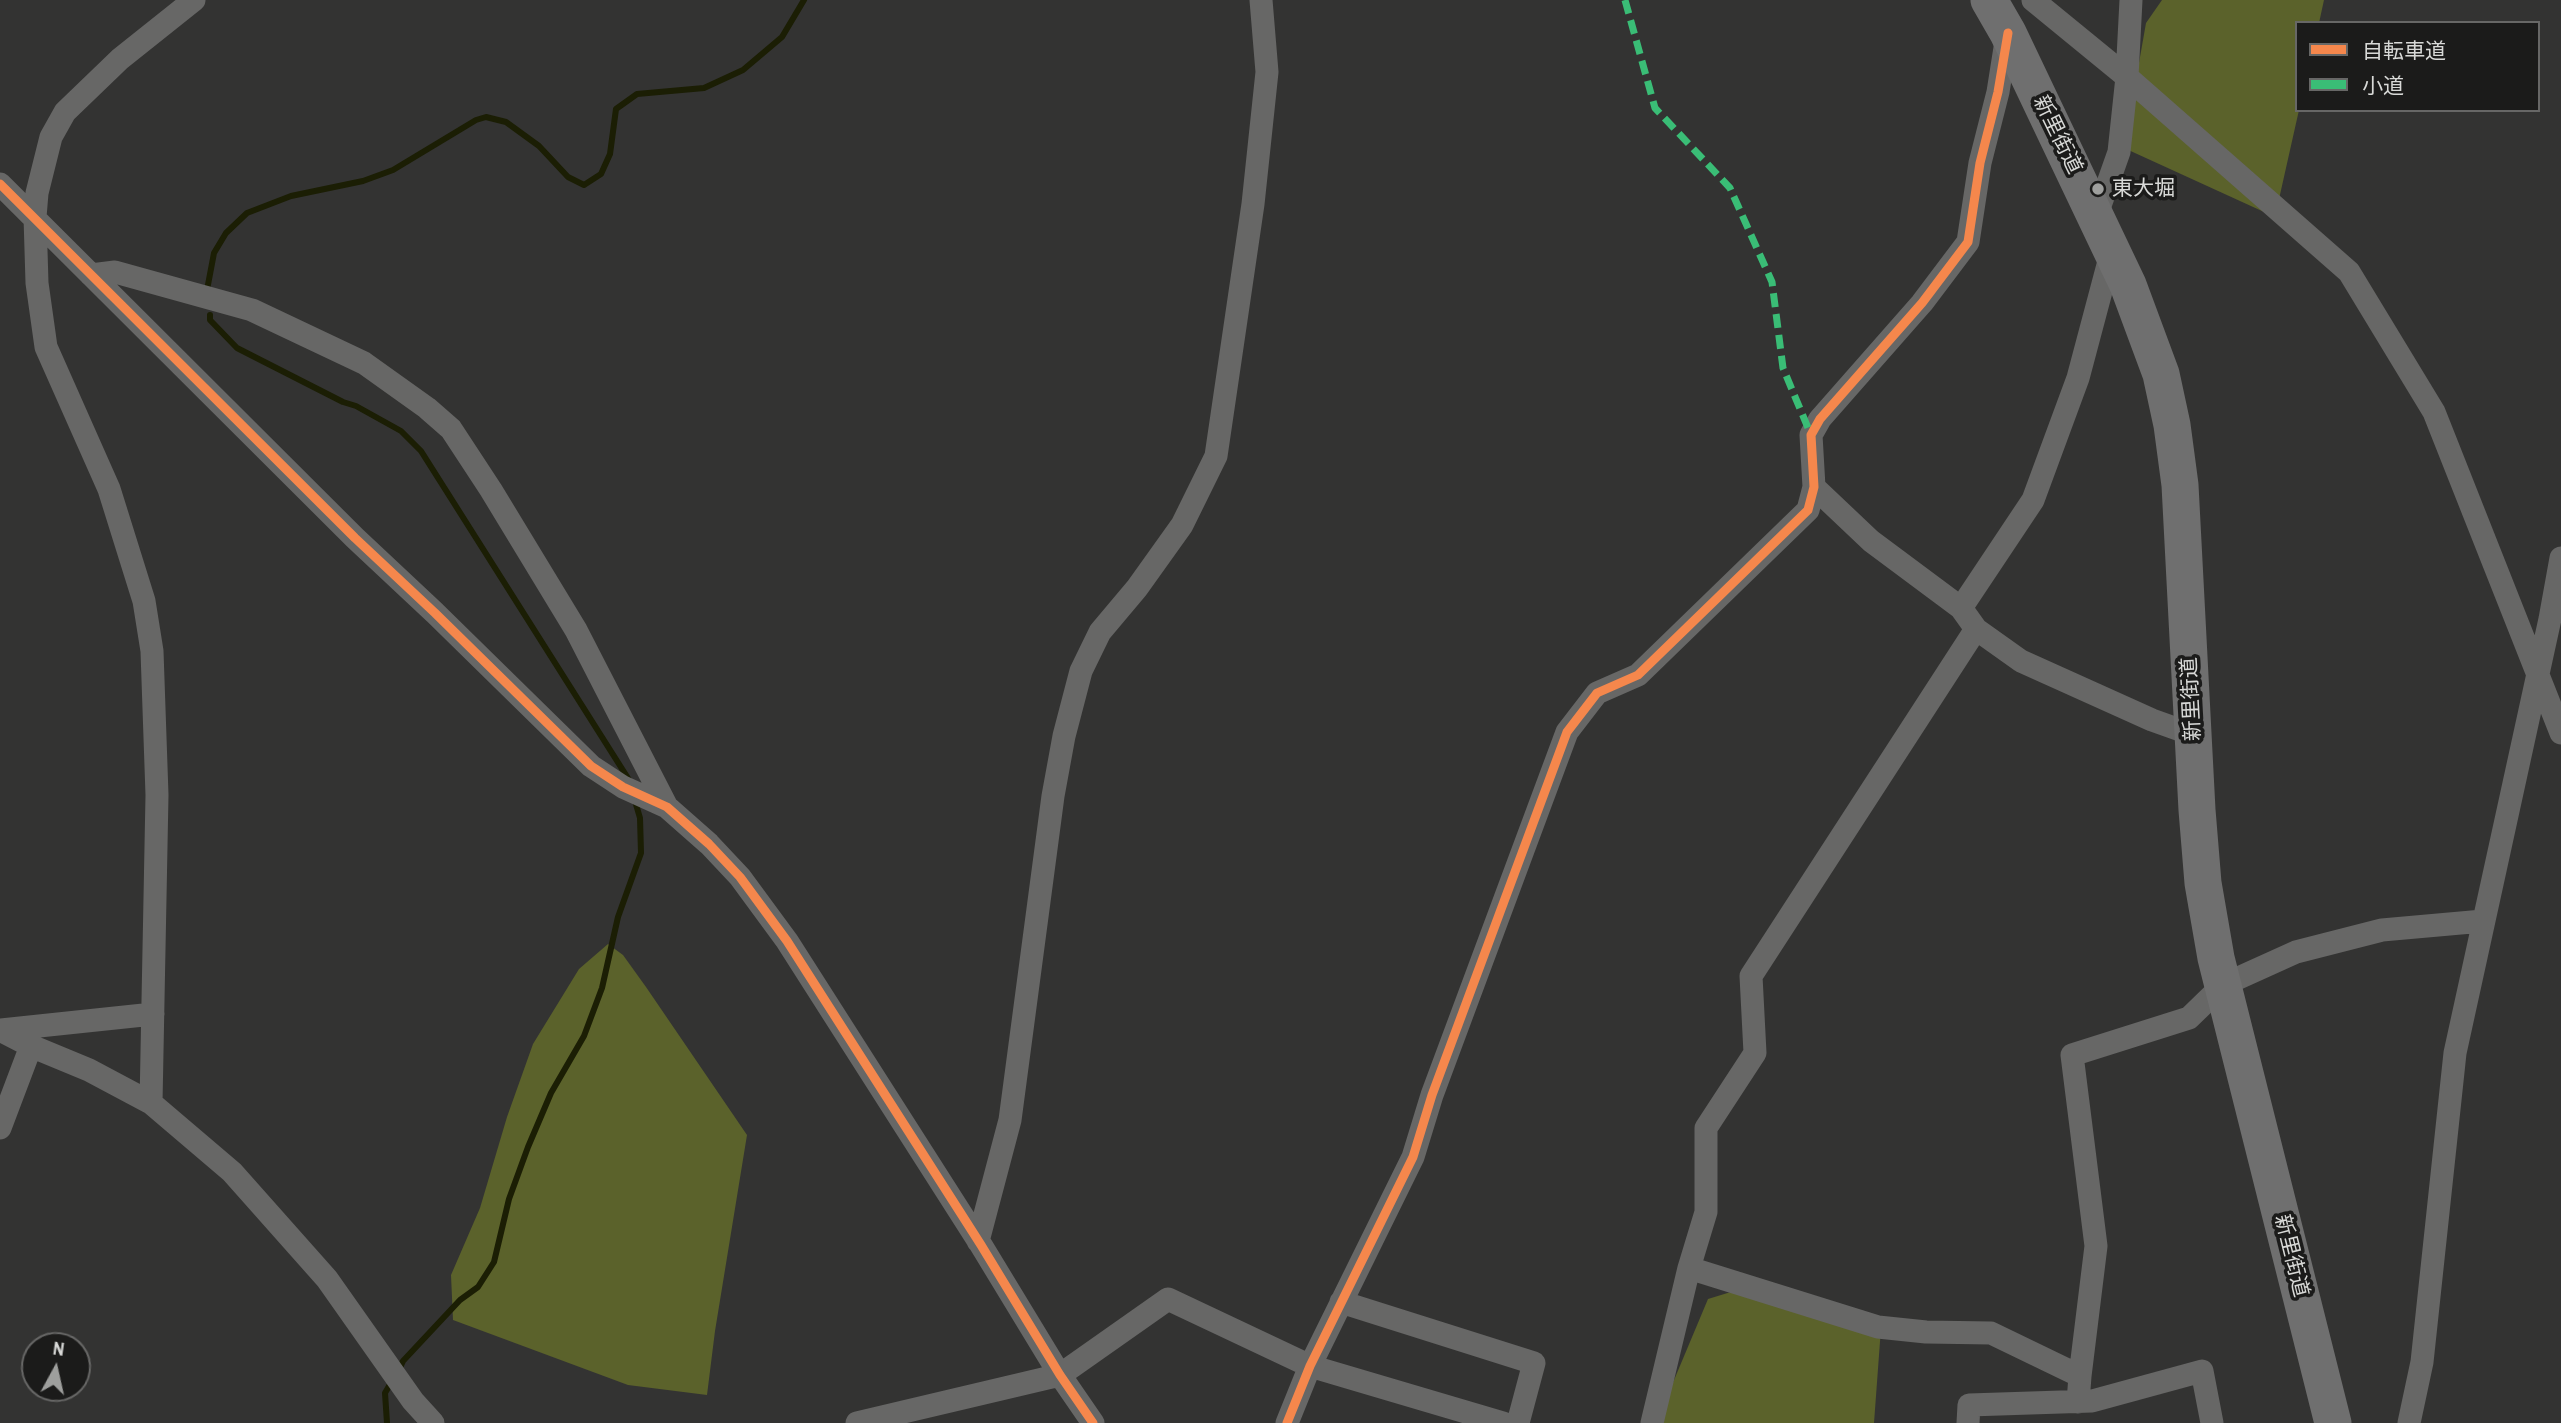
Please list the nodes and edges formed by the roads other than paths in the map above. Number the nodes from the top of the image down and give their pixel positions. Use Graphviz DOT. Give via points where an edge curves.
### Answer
graph roads {
  1 [pos="194,0"];
  2 [pos="1261,0"];
  3 [pos="1989,0"];
  4 [pos="2033,0"];
  5 [pos="2131,0"];
  6 [pos="2008,33"];
  7 [pos="2127,77"];
  8 [pos="0,184"];
  9 [pos="35,217"];
  10 [pos="2096,217"];
  11 [pos="2112,250"];
  12 [pos="91,275"];
  13 [pos="1814,486"];
  14 [pos="2561,558"];
  15 [pos="1961,608"];
  16 [pos="1976,629"];
  17 [pos="2548,688"];
  18 [pos="2561,733"];
  19 [pos="2194,736"];
  20 [pos="657,803"];
  21 [pos="2483,921"];
  22 [pos="2223,985"];
  23 [pos="153,1014"];
  24 [pos="0,1030"];
  25 [pos="31,1046"];
  26 [pos="151,1103"];
  27 [pos="0,1128"];
  28 [pos="978,1241"];
  29 [pos="1689,1268"];
  30 [pos="1341,1303"];
  31 [pos="1310,1366"];
  32 [pos="1060,1375"];
  33 [pos="2080,1376"];
  34 [pos="2078,1402"];
  35 [pos="433,1423"];
  36 [pos="857,1423"];
  37 [pos="1093,1423"];
  38 [pos="1287,1423"];
  39 [pos="1503,1423"];
  40 [pos="1518,1423"];
  41 [pos="1652,1423"];
  42 [pos="1968,1423"];
  43 [pos="2212,1423"];
  44 [pos="2333,1423"];
  45 [pos="2409,1423"];
  1 -- 9 [label="street" via="120,59 65,112 51,137"];
  2 -- 28 [label="street" via="1267,72 1216,456 1182,525 1100,632 1081,671 1053,796 1010,1120"];
  3 -- 6 [label="main road, 新里街道"];
  4 -- 7 [label="street"];
  5 -- 7 [label="street"];
  6 -- 10 [label="main road, 新里街道"];
  6 -- 13 [label="street" via="1968,243 1820,419 1811,435"];
  7 -- 10 [label="street" via="2119,152"];
  7 -- 17 [label="street" via="2349,272 2434,412"];
  8 -- 9 [label="street"];
  9 -- 12 [label="street"];
  9 -- 23 [label="street" via="37,283 46,347 109,489 144,601 152,651 157,795"];
  10 -- 11 [label="main road, 新里街道"];
  11 -- 15 [label="street" via="2078,379 2033,500"];
  11 -- 19 [label="main road, 新里街道" via="2161,374 2172,425 2180,485"];
  12 -- 20 [label="street" via="591,766"];
  12 -- 20 [label="street" via="116,272 252,310 364,363 451,429 576,630"];
  13 -- 15 [label="street" via="1871,541"];
  13 -- 30 [label="street" via="1808,510 1743,575 1639,675 1597,693 1567,732 1413,1157"];
  14 -- 17 [label="street"];
  15 -- 16 [label="street"];
  16 -- 19 [label="street" via="2021,660"];
  16 -- 29 [label="street" via="1751,976 1755,1053 1706,1128 1706,1212"];
  17 -- 18 [label="street"];
  17 -- 21 [label="street"];
  19 -- 22 [label="main road, 新里街道" via="2203,883"];
  20 -- 28 [label="street" via="709,844 787,941"];
  21 -- 22 [label="street" via="2382,930 2296,953"];
  21 -- 45 [label="street" via="2455,1053 2421,1362"];
  22 -- 33 [label="street" via="2189,1018 2072,1055 2096,1246"];
  22 -- 44 [label="main road, 新里街道"];
  23 -- 24 [label="street"];
  23 -- 26 [label="street"];
  24 -- 25 [label="street"];
  25 -- 26 [label="street"];
  25 -- 27 [label="street"];
  26 -- 35 [label="street" via="232,1172 327,1279"];
  28 -- 32 [label="street"];
  29 -- 33 [label="street" via="1878,1327 1992,1333"];
  29 -- 41 [label="street"];
  30 -- 31 [label="street"];
  30 -- 40 [label="street" via="1534,1363"];
  31 -- 32 [label="street" via="1168,1299"];
  31 -- 38 [label="street"];
  31 -- 39 [label="street"];
  32 -- 36 [label="street"];
  32 -- 37 [label="street"];
  33 -- 34 [label="street"];
  34 -- 42 [label="street" via="1969,1405"];
  34 -- 43 [label="street" via="2202,1371"];
}
